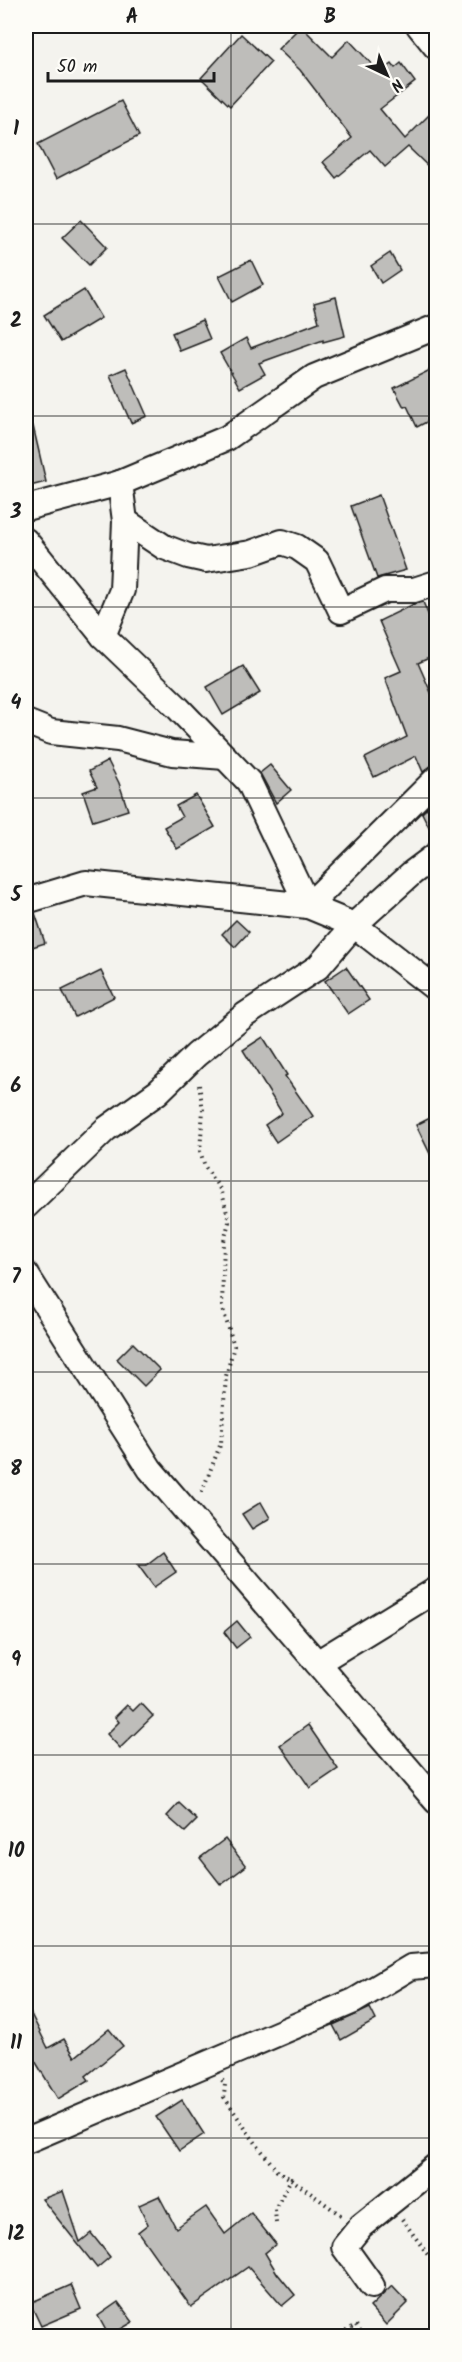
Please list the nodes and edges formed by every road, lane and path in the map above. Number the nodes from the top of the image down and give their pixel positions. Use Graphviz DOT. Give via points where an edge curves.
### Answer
graph roads {
  1 [pos="419,26"];
  2 [pos="436,46"];
  3 [pos="436,327"];
  4 [pos="120,483"];
  5 [pos="26,508"];
  6 [pos="124,521"];
  7 [pos="26,541"];
  8 [pos="436,583"];
  9 [pos="103,636"];
  10 [pos="26,722"];
  11 [pos="225,757"];
  12 [pos="436,779"];
  13 [pos="436,855"];
  14 [pos="26,901"];
  15 [pos="308,906"];
  16 [pos="354,925"];
  17 [pos="436,989"];
  18 [pos="184,1066"];
  19 [pos="26,1206"];
  20 [pos="26,1274"];
  21 [pos="195,1522"];
  22 [pos="436,1590"];
  23 [pos="317,1663"];
  24 [pos="436,1801"];
  25 [pos="436,1965"];
  26 [pos="211,2062"];
  27 [pos="26,2141"];
  28 [pos="436,2166"];
  29 [pos="291,2179"];
  30 [pos="396,2199"];
  31 [pos="276,2223"];
  32 [pos="361,2226"];
  33 [pos="436,2266"];
  34 [pos="372,2286"];
  35 [pos="335,2337"];
  36 [pos="362,2337"];
  1 -- 2 [label="street"];
  3 -- 4 [label="street" via="314,377 227,438"];
  4 -- 5 [label="street"];
  4 -- 6 [label="street"];
  6 -- 8 [label="street" via="164,547 206,560 251,553 282,542 297,547 317,561 341,611 385,590 414,590"];
  6 -- 9 [label="street" via="122,590"];
  7 -- 9 [label="street"];
  9 -- 11 [label="street"];
  10 -- 11 [label="street" via="51,732 118,739 172,753"];
  11 -- 15 [label="street" via="249,782"];
  12 -- 15 [label="street"];
  13 -- 16 [label="street"];
  14 -- 15 [label="street" via="86,882"];
  15 -- 16 [label="street"];
  16 -- 17 [label="street"];
  16 -- 18 [label="street" via="318,967 245,1015"];
  18 -- 19 [label="street" via="158,1092 106,1129"];
  18 -- 21 [label="path" via="198,1082 203,1110 200,1151 205,1167 222,1192 229,1222 224,1241 222,1306 234,1346 226,1376 221,1443 202,1491"];
  20 -- 21 [label="street" via="150,1469"];
  21 -- 23 [label="street"];
  22 -- 23 [label="street"];
  23 -- 24 [label="street"];
  25 -- 26 [label="street" via="411,1967 354,2001"];
  26 -- 27 [label="street"];
  26 -- 29 [label="path" via="225,2084 224,2097 249,2134 277,2171"];
  28 -- 30 [label="street"];
  29 -- 31 [label="path" via="275,2209"];
  29 -- 32 [label="path"];
  30 -- 32 [label="street"];
  30 -- 33 [label="path" via="399,2214"];
  32 -- 34 [label="street" via="344,2247"];
  35 -- 36 [label="path" via="356,2325"];
}
